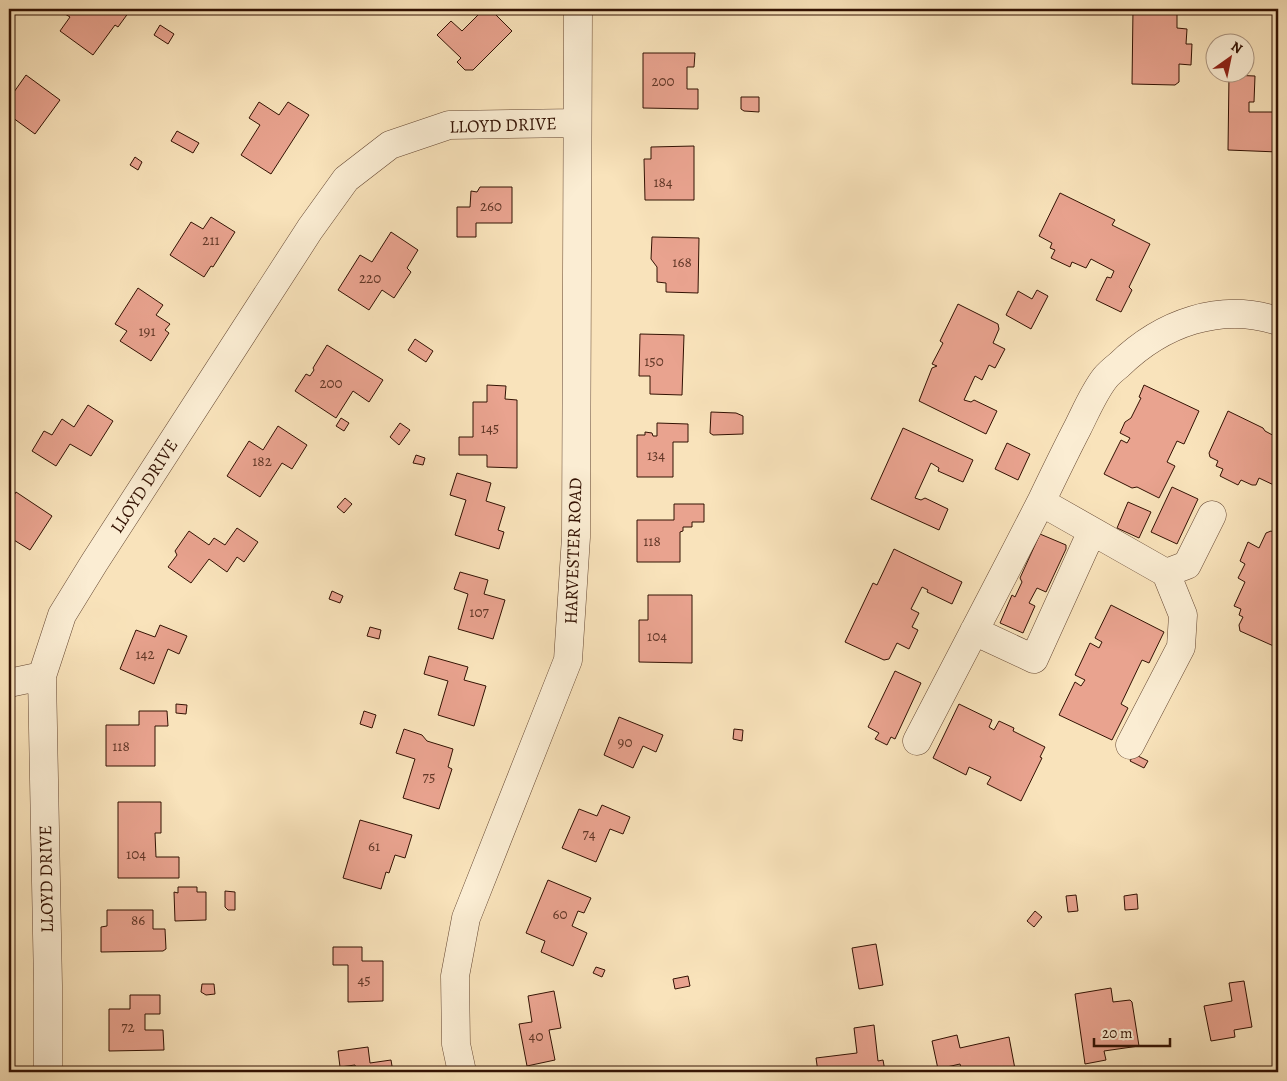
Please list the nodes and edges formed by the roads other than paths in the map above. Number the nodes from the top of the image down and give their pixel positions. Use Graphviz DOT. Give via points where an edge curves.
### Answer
graph roads {
  1 [pos="578,9"];
  2 [pos="576,123"];
  3 [pos="1278,321"];
  4 [pos="1041,502"];
  5 [pos="1212,515"];
  6 [pos="1092,531"];
  7 [pos="1166,573"];
  8 [pos="974,631"];
  9 [pos="42,676"];
  10 [pos="9,683"];
  11 [pos="917,741"];
  12 [pos="1130,745"];
  13 [pos="48,1072"];
  14 [pos="462,1072"];
  1 -- 2 [label="street, HARVESTER ROAD"];
  2 -- 9 [label="street, LLOYD DRIVE" via="449,125 390,145 346,179 310,229 62,615"];
  2 -- 14 [label="street, HARVESTER ROAD" via="576,537 568,660 466,918 455,976 456,1044"];
  3 -- 4 [label="street" via="1248,314 1192,319 1172,327 1130,354 1105,378"];
  4 -- 6 [label="street"];
  4 -- 8 [label="street"];
  5 -- 7 [label="street" via="1187,565"];
  6 -- 7 [label="street"];
  6 -- 8 [label="street" via="1034,660"];
  7 -- 12 [label="street" via="1183,615 1181,647"];
  8 -- 11 [label="street"];
  9 -- 10 [label="street"];
  9 -- 13 [label="street, LLOYD DRIVE"];
}
